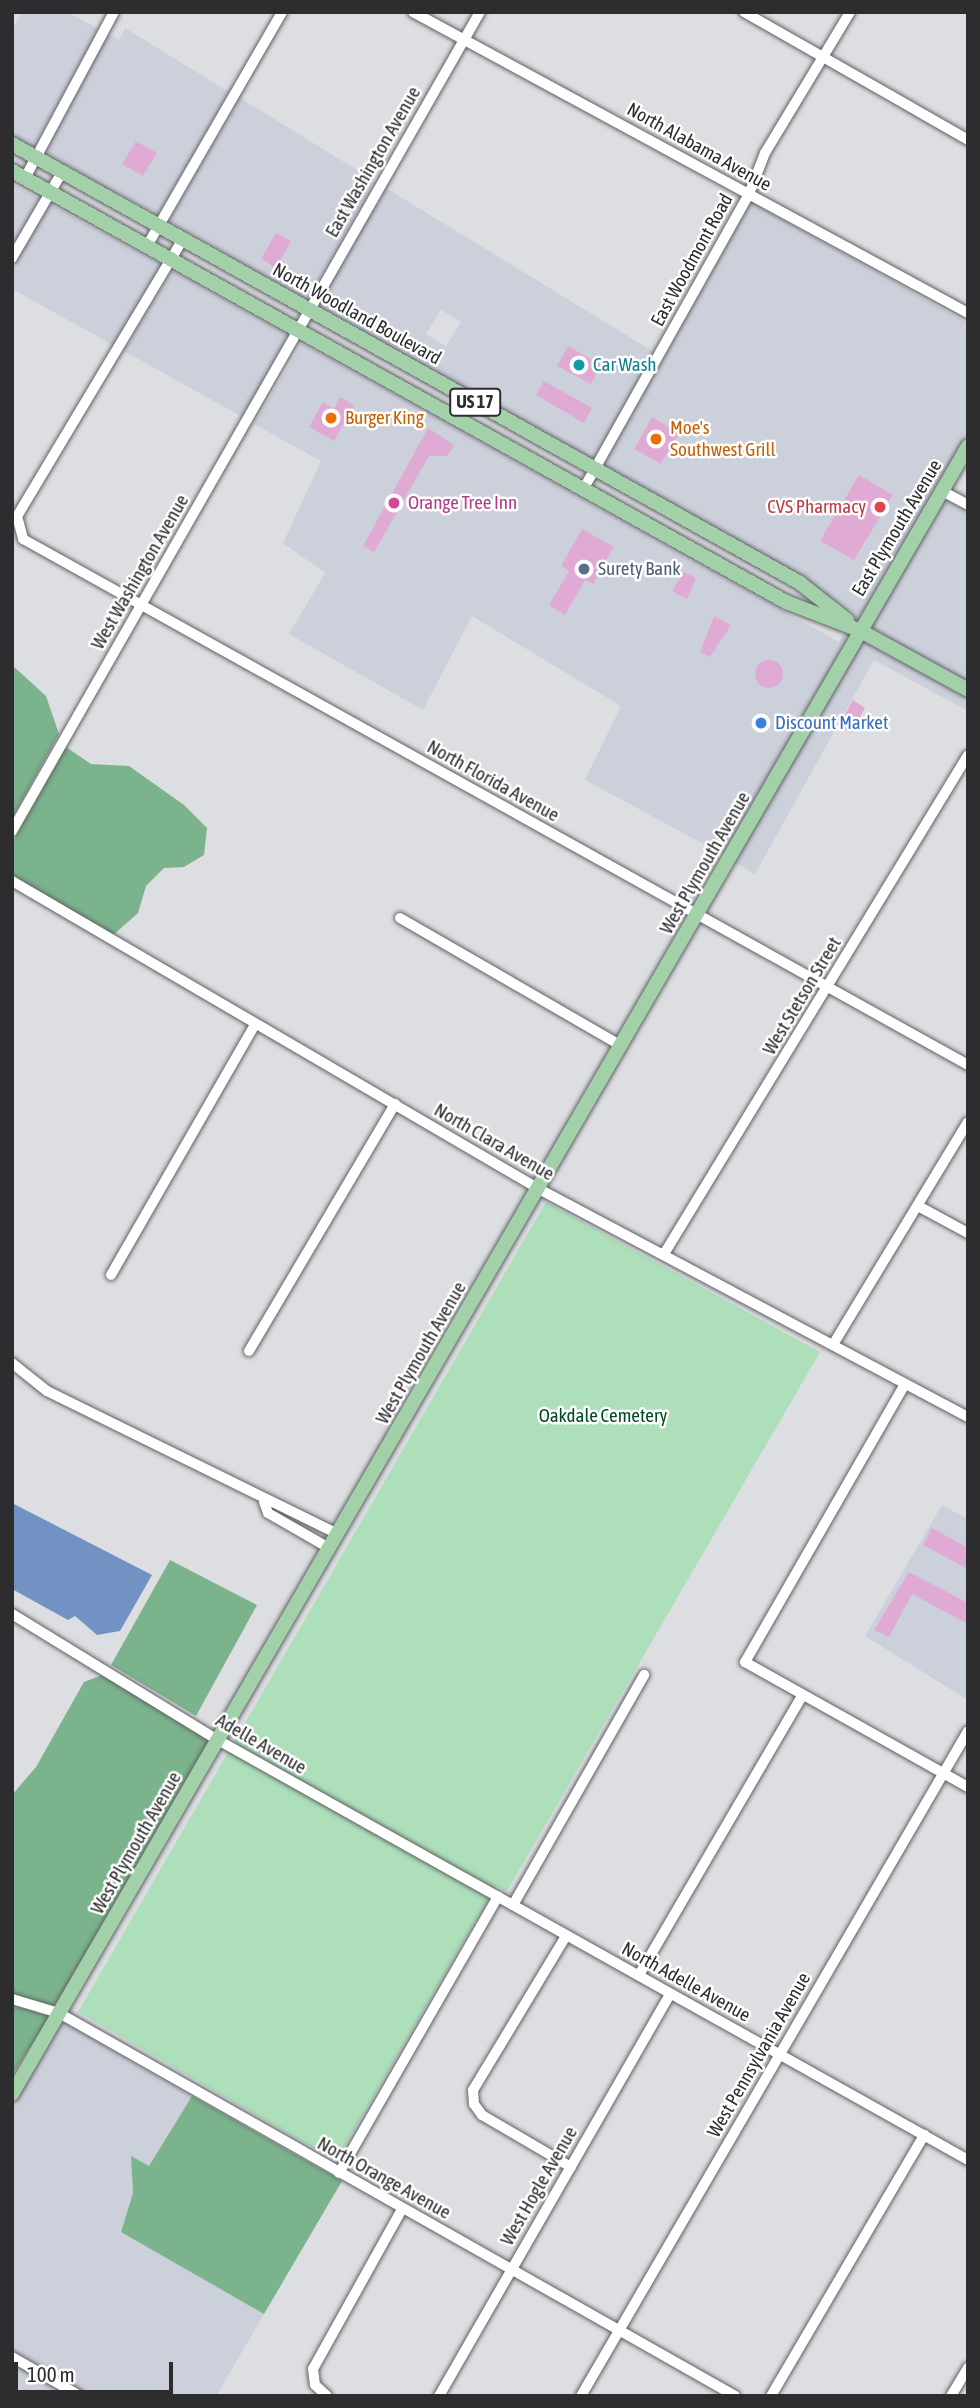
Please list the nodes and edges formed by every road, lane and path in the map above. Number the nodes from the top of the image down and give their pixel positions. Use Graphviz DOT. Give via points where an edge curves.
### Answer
graph roads {
  1 [pos="114,12"];
  2 [pos="282,12"];
  3 [pos="413,12"];
  4 [pos="480,12"];
  5 [pos="744,12"];
  6 [pos="850,12"];
  7 [pos="465,40"];
  8 [pos="822,57"];
  9 [pos="968,140"];
  10 [pos="12,144"];
  11 [pos="36,157"];
  12 [pos="62,172"];
  13 [pos="19,174"];
  14 [pos="50,192"];
  15 [pos="749,194"];
  16 [pos="159,226"];
  17 [pos="183,239"];
  18 [pos="147,246"];
  19 [pos="12,258"];
  20 [pos="172,260"];
  21 [pos="308,309"];
  22 [pos="968,313"];
  23 [pos="302,333"];
  24 [pos="968,446"];
  25 [pos="595,469"];
  26 [pos="584,488"];
  27 [pos="942,491"];
  28 [pos="968,505"];
  29 [pos="139,606"];
  30 [pos="859,630"];
  31 [pos="968,690"];
  32 [pos="968,755"];
  33 [pos="12,831"];
  34 [pos="12,881"];
  35 [pos="697,916"];
  36 [pos="400,918"];
  37 [pos="829,987"];
  38 [pos="255,1025"];
  39 [pos="622,1046"];
  40 [pos="968,1065"];
  41 [pos="395,1104"];
  42 [pos="968,1122"];
  43 [pos="539,1189"];
  44 [pos="918,1206"];
  45 [pos="968,1233"];
  46 [pos="664,1254"];
  47 [pos="111,1275"];
  48 [pos="834,1343"];
  49 [pos="249,1351"];
  50 [pos="12,1363"];
  51 [pos="905,1384"];
  52 [pos="968,1417"];
  53 [pos="264,1502"];
  54 [pos="337,1534"];
  55 [pos="329,1548"];
  56 [pos="12,1614"];
  57 [pos="644,1675"];
  58 [pos="802,1696"];
  59 [pos="968,1731"];
  60 [pos="218,1740"];
  61 [pos="943,1773"];
  62 [pos="968,1787"];
  63 [pos="498,1896"];
  64 [pos="513,1905"];
  65 [pos="566,1936"];
  66 [pos="639,1975"];
  67 [pos="670,1994"];
  68 [pos="12,1999"];
  69 [pos="59,2014"];
  70 [pos="779,2054"];
  71 [pos="12,2094"];
  72 [pos="924,2135"];
  73 [pos="968,2160"];
  74 [pos="571,2167"];
  75 [pos="339,2174"];
  76 [pos="402,2209"];
  77 [pos="512,2269"];
  78 [pos="619,2330"];
  79 [pos="12,2357"];
  80 [pos="968,2368"];
  81 [pos="80,2396"];
  82 [pos="327,2396"];
  83 [pos="439,2396"];
  84 [pos="581,2396"];
  85 [pos="735,2396"];
  86 [pos="771,2396"];
  87 [pos="951,2396"];
  1 -- 11 [label="street"];
  2 -- 16 [label="street"];
  3 -- 7 [label="street, North Alabama Avenue"];
  4 -- 7 [label="street, East Washington Avenue"];
  5 -- 8 [label="street"];
  6 -- 8 [label="street, East Woodmont Road"];
  7 -- 15 [label="street, North Alabama Avenue"];
  7 -- 21 [label="street, East Washington Avenue"];
  8 -- 9 [label="street"];
  8 -- 15 [label="street, East Woodmont Road" via="765,153"];
  10 -- 11 [label="main road, North Woodland Boulevard / US 17"];
  11 -- 12 [label="main road, North Woodland Boulevard / US 17"];
  11 -- 13 [label="street"];
  12 -- 14 [label="street"];
  12 -- 16 [label="main road, North Woodland Boulevard / US 17"];
  13 -- 14 [label="main road, North Woodland Boulevard / US 17"];
  14 -- 18 [label="main road, North Woodland Boulevard / US 17"];
  14 -- 19 [label="street"];
  15 -- 22 [label="street, North Alabama Avenue"];
  15 -- 25 [label="street, East Woodmont Road"];
  16 -- 17 [label="main road, North Woodland Boulevard / US 17"];
  16 -- 18 [label="street"];
  17 -- 20 [label="street"];
  17 -- 21 [label="main road, North Woodland Boulevard / US 17"];
  18 -- 20 [label="main road, North Woodland Boulevard / US 17"];
  20 -- 23 [label="main road, North Woodland Boulevard / US 17"];
  20 -- 29 [label="street, North Florida Avenue" via="17,516 23,539"];
  21 -- 23 [label="street, East Washington Avenue"];
  21 -- 25 [label="main road, North Woodland Boulevard / US 17"];
  23 -- 26 [label="main road, North Woodland Boulevard / US 17"];
  23 -- 29 [label="street, West Washington Avenue"];
  24 -- 27 [label="main road, East Plymouth Avenue"];
  25 -- 26 [label="street, East Woodmont Road"];
  25 -- 30 [label="main road, North Woodland Boulevard / US 17" via="800,583"];
  26 -- 30 [label="main road, North Woodland Boulevard / US 17" via="786,602"];
  27 -- 28 [label="street"];
  27 -- 30 [label="main road, East Plymouth Avenue"];
  29 -- 33 [label="street, West Washington Avenue"];
  29 -- 35 [label="street, North Florida Avenue"];
  30 -- 31 [label="main road, North Woodland Boulevard / US 17"];
  30 -- 35 [label="main road, West Plymouth Avenue"];
  32 -- 37 [label="street, West Stetson Street"];
  34 -- 38 [label="street, North Clara Avenue"];
  35 -- 37 [label="street, North Florida Avenue"];
  35 -- 39 [label="main road, West Plymouth Avenue"];
  36 -- 39 [label="street"];
  37 -- 40 [label="street, North Florida Avenue"];
  37 -- 46 [label="street, West Stetson Street"];
  38 -- 41 [label="street, North Clara Avenue"];
  38 -- 47 [label="street"];
  39 -- 43 [label="main road, West Plymouth Avenue"];
  41 -- 43 [label="street, North Clara Avenue"];
  41 -- 49 [label="street"];
  42 -- 44 [label="street"];
  43 -- 46 [label="street, North Clara Avenue"];
  43 -- 54 [label="main road, West Plymouth Avenue"];
  44 -- 45 [label="street"];
  44 -- 48 [label="street"];
  46 -- 48 [label="street, North Clara Avenue"];
  48 -- 51 [label="street, North Clara Avenue"];
  50 -- 53 [label="street" via="47,1391"];
  51 -- 52 [label="street, North Clara Avenue"];
  51 -- 58 [label="street" via="745,1662"];
  53 -- 54 [label="street" via="275,1502"];
  53 -- 55 [label="street" via="268,1513"];
  54 -- 55 [label="main road, West Plymouth Avenue"];
  55 -- 60 [label="main road, West Plymouth Avenue"];
  56 -- 60 [label="street, Adelle Avenue"];
  57 -- 64 [label="street"];
  58 -- 61 [label="street"];
  58 -- 66 [label="street"];
  59 -- 61 [label="street, West Pennsylvania Avenue"];
  60 -- 63 [label="street, Adelle Avenue"];
  60 -- 69 [label="main road, West Plymouth Avenue"];
  61 -- 62 [label="street"];
  61 -- 70 [label="street, West Pennsylvania Avenue"];
  63 -- 64 [label="street, North Adelle Avenue"];
  63 -- 75 [label="street"];
  64 -- 65 [label="street, North Adelle Avenue"];
  65 -- 66 [label="street, North Adelle Avenue"];
  65 -- 74 [label="street" via="473,2090 474,2104 482,2115"];
  66 -- 67 [label="street, North Adelle Avenue"];
  67 -- 70 [label="street, North Adelle Avenue"];
  67 -- 74 [label="street, West Hogle Avenue"];
  68 -- 69 [label="street, North Orange Avenue"];
  69 -- 71 [label="main road, West Plymouth Avenue"];
  69 -- 75 [label="street, North Orange Avenue"];
  70 -- 72 [label="street, North Adelle Avenue"];
  70 -- 78 [label="street, West Pennsylvania Avenue"];
  72 -- 73 [label="street, North Adelle Avenue"];
  72 -- 86 [label="street"];
  74 -- 77 [label="street, West Hogle Avenue"];
  75 -- 76 [label="street, North Orange Avenue"];
  76 -- 77 [label="street, North Orange Avenue"];
  76 -- 82 [label="street" via="313,2369 315,2385"];
  77 -- 78 [label="street, North Orange Avenue"];
  77 -- 83 [label="street, West Hogle Avenue"];
  78 -- 84 [label="street, West Pennsylvania Avenue"];
  78 -- 85 [label="street, North Orange Avenue"];
  79 -- 81 [label="street"];
  80 -- 87 [label="street"];
}
